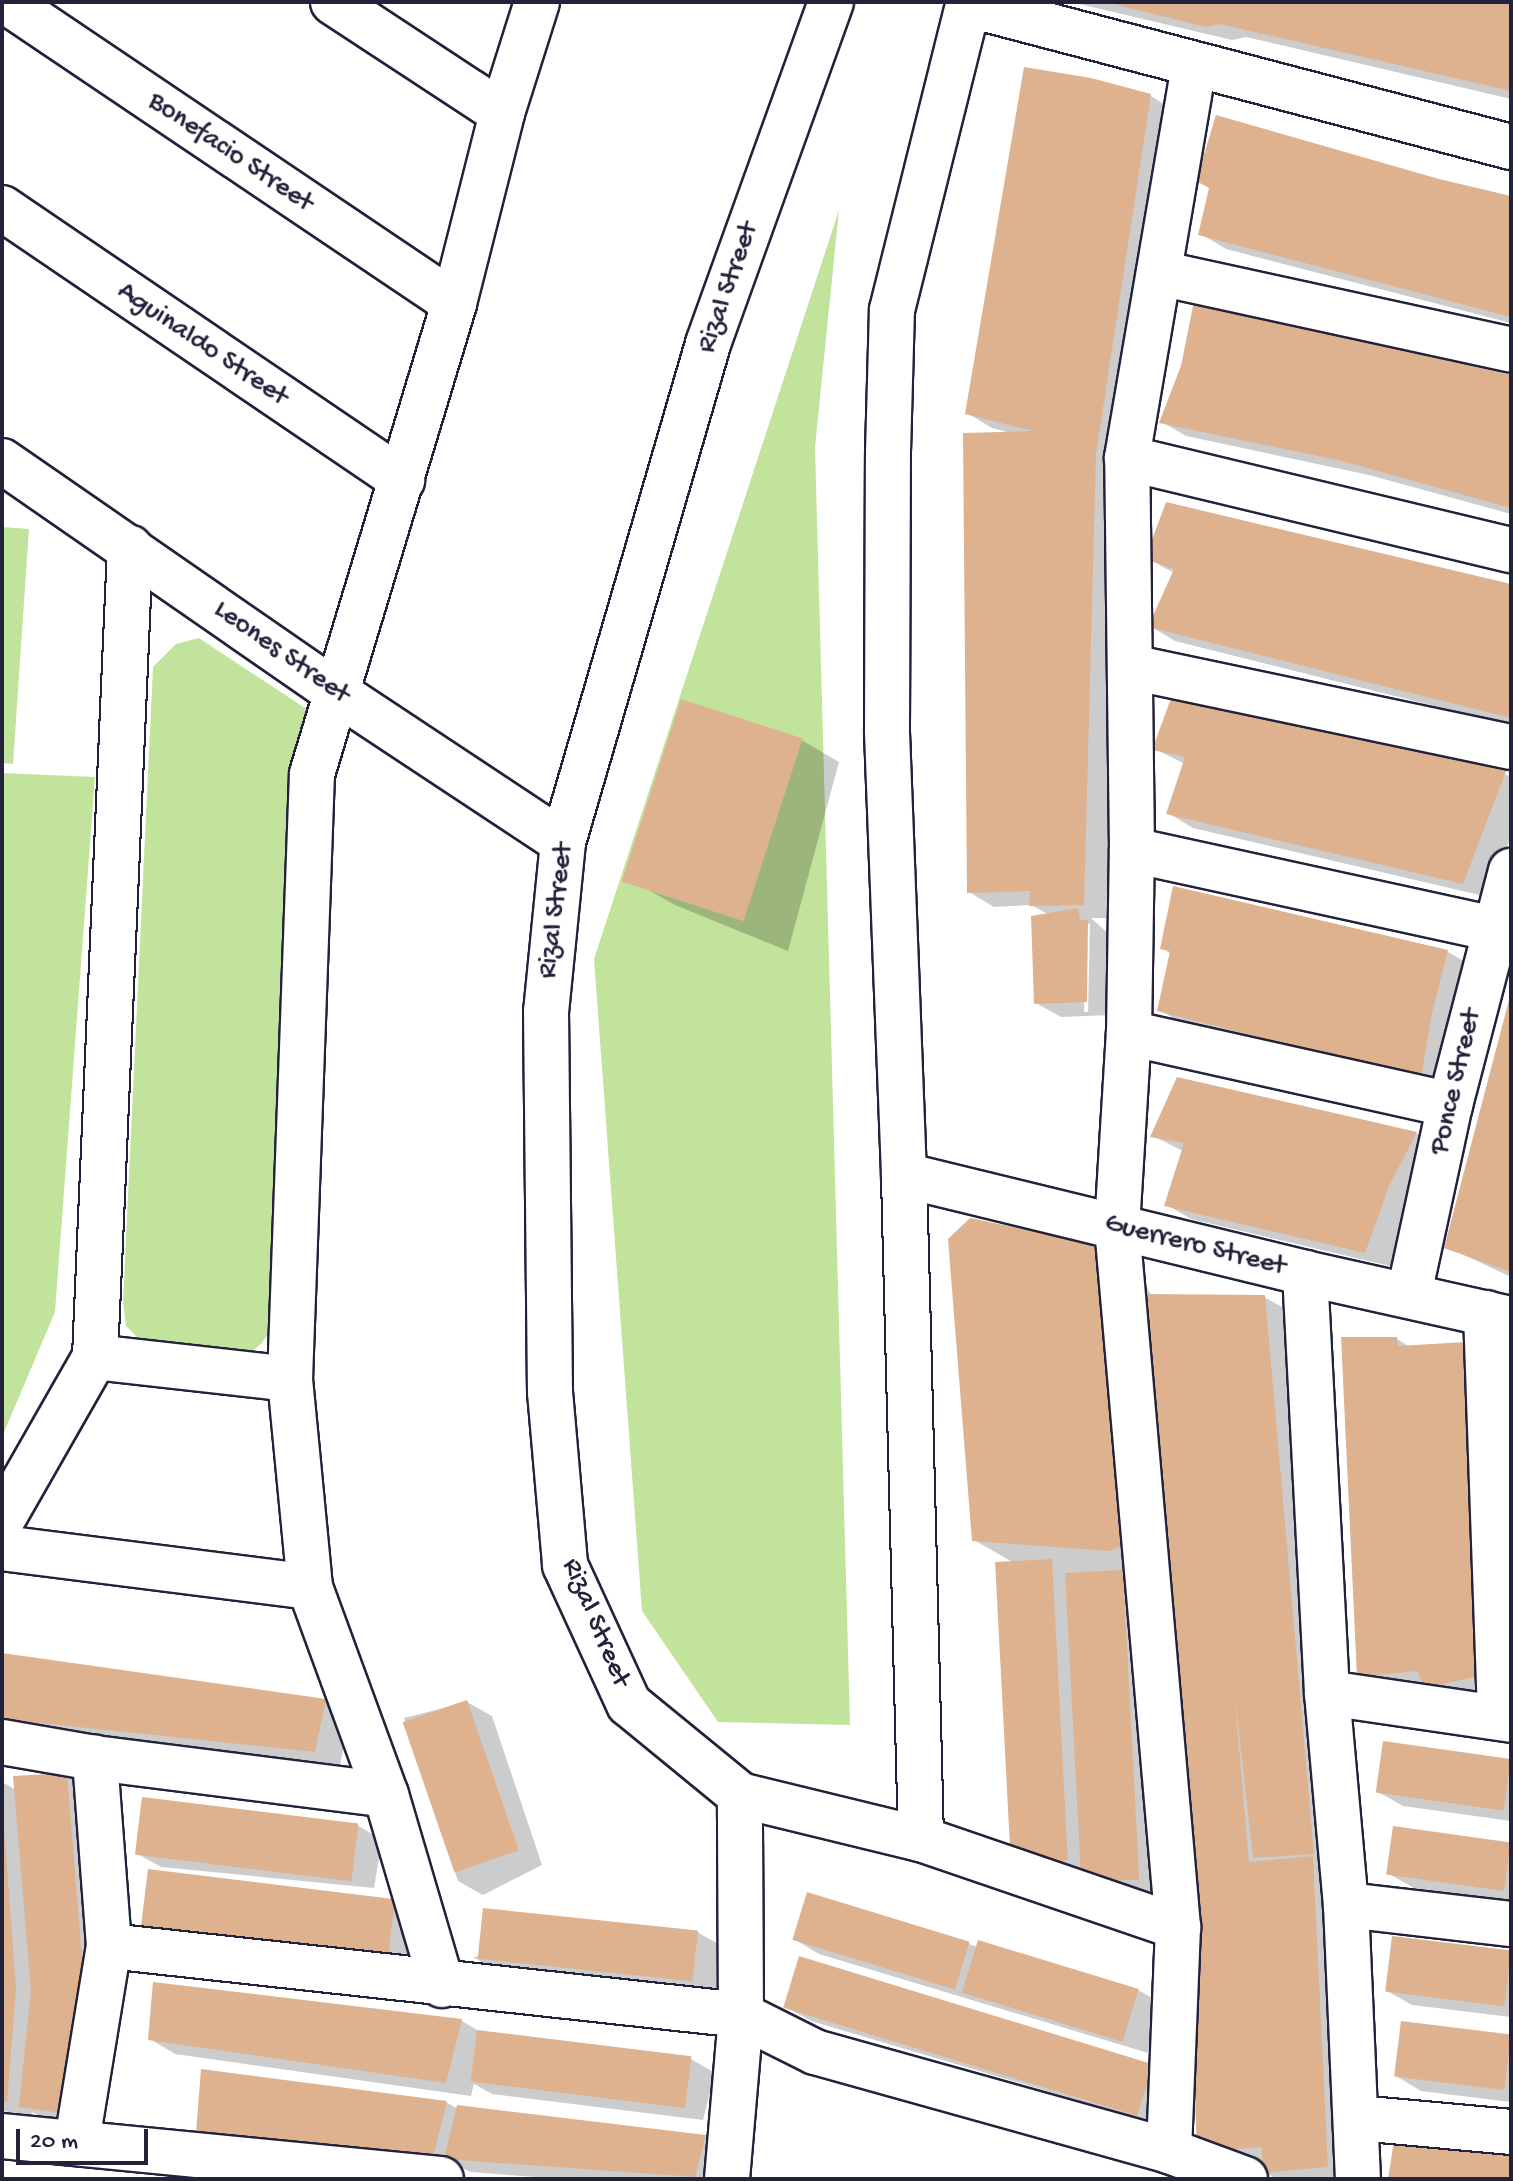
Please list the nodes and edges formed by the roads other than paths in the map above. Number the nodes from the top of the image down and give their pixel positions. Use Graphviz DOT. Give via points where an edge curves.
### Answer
graph roads {
  1 [pos="7,2"];
  2 [pos="333,2"];
  3 [pos="537,2"];
  4 [pos="831,2"];
  5 [pos="970,3"];
  6 [pos="1194,66"];
  7 [pos="502,113"];
  8 [pos="1511,147"];
  9 [pos="2,208"];
  10 [pos="1159,273"];
  11 [pos="454,303"];
  12 [pos="1511,350"];
  13 [pos="1127,458"];
  14 [pos="2,461"];
  15 [pos="402,480"];
  16 [pos="130,548"];
  17 [pos="1511,550"];
  18 [pos="1131,667"];
  19 [pos="336,692"];
  20 [pos="1511,747"];
  21 [pos="563,842"];
  22 [pos="1132,850"];
  23 [pos="1511,871"];
  24 [pos="1494,929"];
  25 [pos="1129,1033"];
  26 [pos="1450,1105"];
  27 [pos="904,1175"];
  28 [pos="1117,1227"];
  29 [pos="1305,1273"];
  30 [pos="1409,1294"];
  31 [pos="1499,1316"];
  32 [pos="95,1357"];
  33 [pos="290,1379"];
  34 [pos="2,1520"];
  35 [pos="1502,1540"];
  36 [pos="2,1548"];
  37 [pos="310,1587"];
  38 [pos="1327,1693"];
  39 [pos="1506,1719"];
  40 [pos="2,1742"];
  41 [pos="95,1758"];
  42 [pos="386,1795"];
  43 [pos="740,1795"];
  44 [pos="921,1839"];
  45 [pos="1346,1905"];
  46 [pos="1511,1924"];
  47 [pos="1178,1927"];
  48 [pos="109,1946"];
  49 [pos="442,1985"];
  50 [pos="741,2015"];
  51 [pos="1358,2118"];
  52 [pos="1511,2132"];
  53 [pos="2,2136"];
  54 [pos="77,2141"];
  55 [pos="1169,2151"];
  56 [pos="441,2179"];
  57 [pos="727,2179"];
  58 [pos="1245,2179"];
  59 [pos="1358,2179"];
  1 -- 11 [label="street, Bonefacio Street"];
  2 -- 7 [label="street"];
  3 -- 7 [label="street"];
  4 -- 21 [label="street, Rizal Street" via="708,344"];
  5 -- 6 [label="street"];
  5 -- 27 [label="street" via="892,310 887,730"];
  6 -- 8 [label="street"];
  6 -- 10 [label="street"];
  7 -- 11 [label="street"];
  9 -- 15 [label="street, Aguinaldo Street"];
  10 -- 12 [label="street"];
  10 -- 13 [label="street"];
  11 -- 15 [label="street"];
  13 -- 17 [label="street"];
  13 -- 18 [label="street"];
  14 -- 16 [label="street, Leones Street"];
  15 -- 19 [label="street"];
  16 -- 19 [label="street, Leones Street"];
  16 -- 32 [label="street"];
  18 -- 20 [label="street"];
  18 -- 22 [label="street"];
  19 -- 21 [label="street, Leones Street"];
  19 -- 33 [label="street" via="312,774"];
  21 -- 43 [label="street, Rizal Street" via="546,1027 550,1392 565,1565 629,1704"];
  22 -- 24 [label="street"];
  22 -- 25 [label="street"];
  23 -- 24 [label="street, Ponce Street"];
  24 -- 26 [label="street, Ponce Street"];
  25 -- 26 [label="street"];
  25 -- 28 [label="street"];
  26 -- 30 [label="street, Ponce Street"];
  27 -- 28 [label="street, Guerrero Street"];
  27 -- 44 [label="street"];
  28 -- 29 [label="street, Guerrero Street"];
  28 -- 47 [label="street"];
  29 -- 30 [label="street, Guerrero Street"];
  29 -- 38 [label="street"];
  30 -- 31 [label="street, Guerrero Street"];
  31 -- 35 [label="street"];
  32 -- 33 [label="street"];
  32 -- 34 [label="street"];
  33 -- 37 [label="street"];
  35 -- 39 [label="street"];
  36 -- 37 [label="street"];
  37 -- 42 [label="street"];
  38 -- 39 [label="street"];
  38 -- 45 [label="street"];
  40 -- 41 [label="street"];
  41 -- 42 [label="street"];
  41 -- 48 [label="street"];
  42 -- 49 [label="street"];
  43 -- 44 [label="street"];
  43 -- 50 [label="street"];
  44 -- 47 [label="street"];
  45 -- 46 [label="street"];
  45 -- 51 [label="street"];
  47 -- 55 [label="street"];
  48 -- 49 [label="street"];
  48 -- 54 [label="street"];
  49 -- 50 [label="street"];
  50 -- 55 [label="street" via="815,2052"];
  50 -- 57 [label="street"];
  51 -- 52 [label="street"];
  51 -- 59 [label="street"];
  53 -- 54 [label="street"];
  54 -- 56 [label="street"];
  55 -- 58 [label="street"];
}
